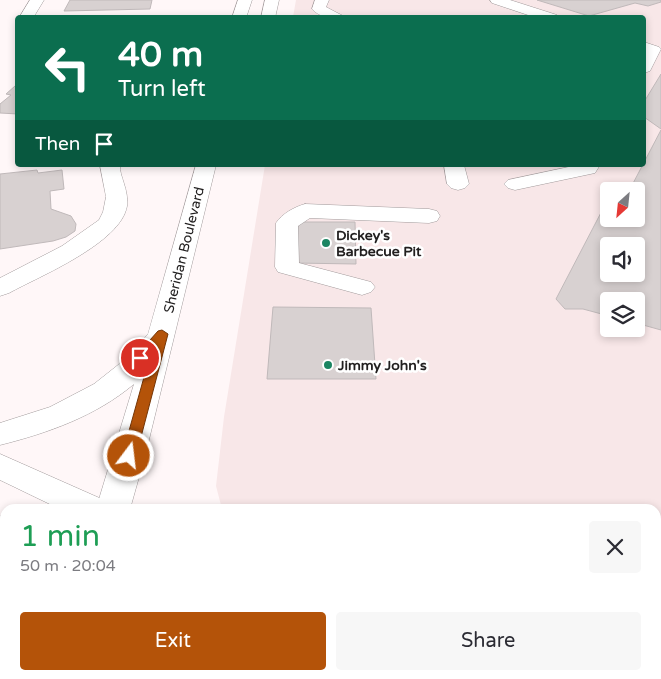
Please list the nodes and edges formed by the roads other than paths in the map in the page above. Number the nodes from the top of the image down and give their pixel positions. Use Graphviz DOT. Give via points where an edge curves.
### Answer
graph roads {
  1 [pos="37,0"];
  2 [pos="245,0"];
  3 [pos="272,0"];
  4 [pos="497,0"];
  5 [pos="318,9"];
  6 [pos="28,15"];
  7 [pos="240,15"];
  8 [pos="269,15"];
  9 [pos="333,15"];
  10 [pos="543,15"];
  11 [pos="646,48"];
  12 [pos="646,64"];
  13 [pos="109,167"];
  14 [pos="205,167"];
  15 [pos="589,167"];
  16 [pos="515,184"];
  17 [pos="429,216"];
  18 [pos="0,288"];
  19 [pos="362,288"];
  20 [pos="162,334"];
  21 [pos="0,434"];
  22 [pos="0,466"];
  23 [pos="81,504"];
  24 [pos="114,504"];
  1 -- 6 [label="main road"];
  2 -- 7 [label="main road"];
  3 -- 8 [label="main road"];
  4 -- 10 [label="main road"];
  5 -- 9 [label="main road"];
  11 -- 12 [label="main road" via="654,50"];
  13 -- 18 [label="main road" via="117,189 116,206 108,224 59,256"];
  14 -- 20 [label="main road, Sheridan Boulevard"];
  15 -- 16 [label="main road"];
  17 -- 19 [label="main road" via="305,211 288,223 287,267"];
  20 -- 21 [label="main road" via="118,381 85,404"];
  20 -- 24 [label="main road, Sheridan Boulevard"];
  22 -- 23 [label="main road"];
}
